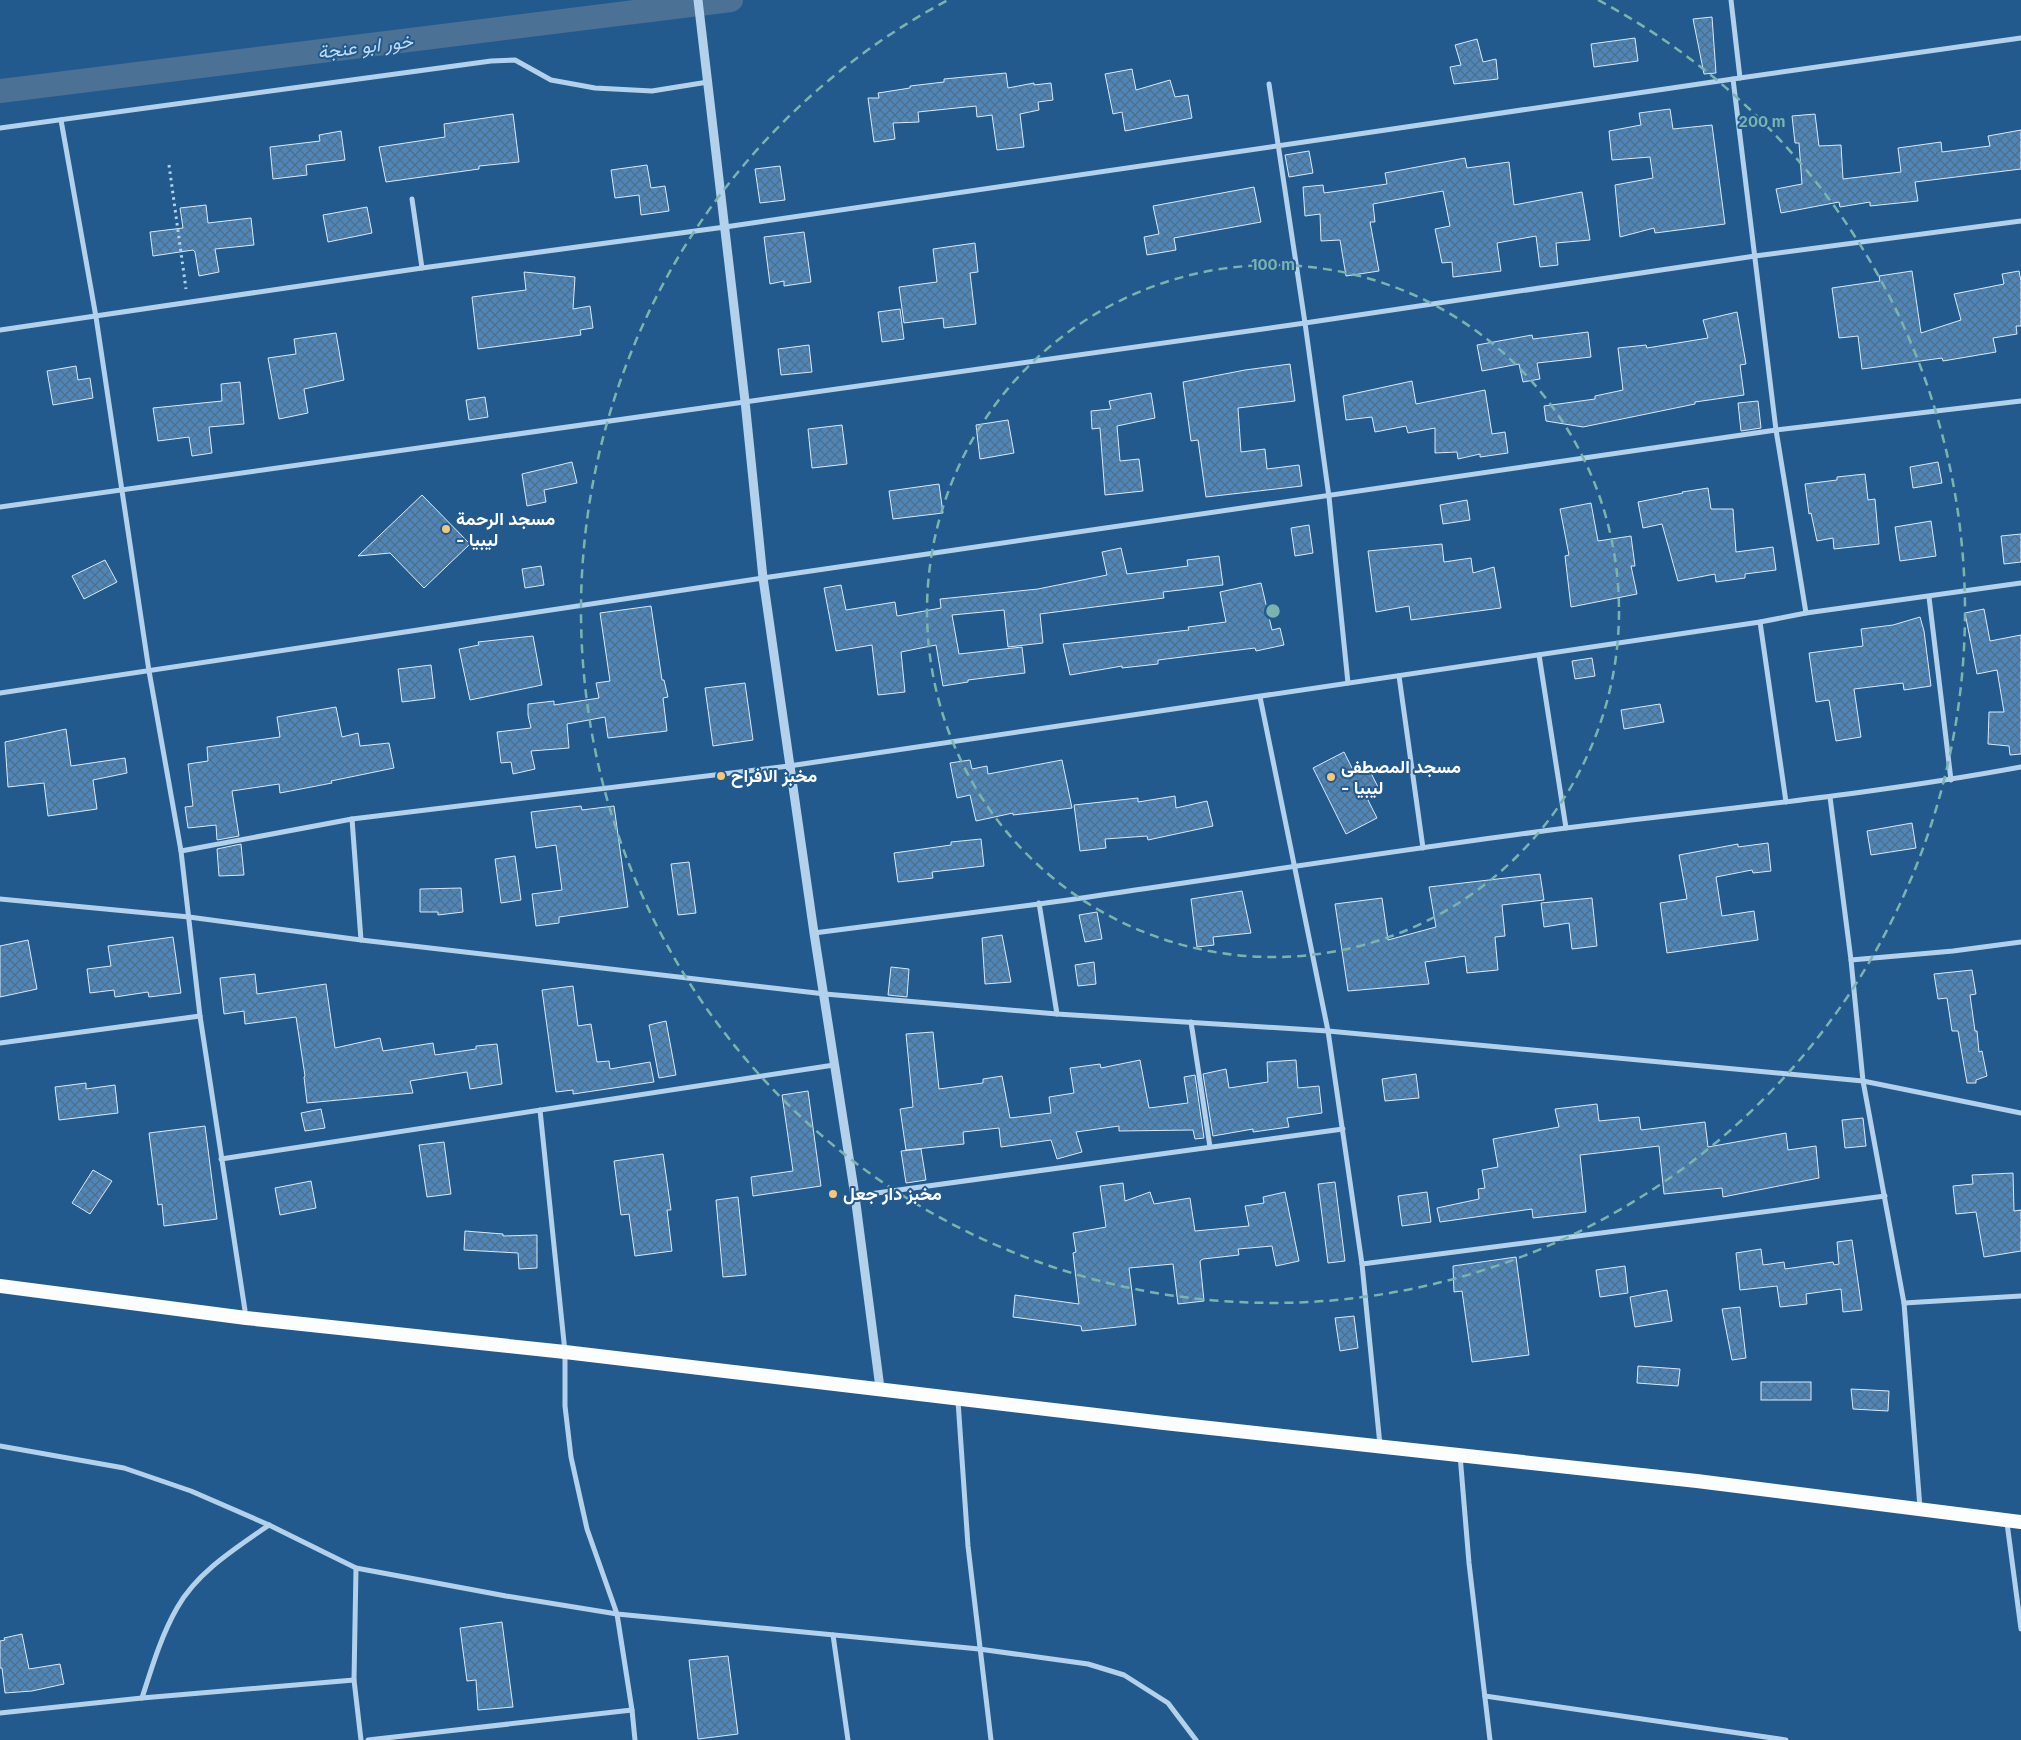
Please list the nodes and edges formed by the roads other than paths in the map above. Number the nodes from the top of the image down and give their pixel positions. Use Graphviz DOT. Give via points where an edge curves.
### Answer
graph roads {
  1 [pos="698,0"];
  2 [pos="1731,0"];
  3 [pos="2021,38"];
  4 [pos="1740,78"];
  5 [pos="1732,79"];
  6 [pos="709,82"];
  7 [pos="1269,84"];
  8 [pos="61,120"];
  9 [pos="0,128"];
  10 [pos="1279,146"];
  11 [pos="412,199"];
  12 [pos="2021,221"];
  13 [pos="725,227"];
  14 [pos="1755,256"];
  15 [pos="422,268"];
  16 [pos="96,317"];
  17 [pos="1306,323"];
  18 [pos="0,330"];
  19 [pos="745,401"];
  20 [pos="2021,401"];
  21 [pos="1776,430"];
  22 [pos="121,490"];
  23 [pos="1329,497"];
  24 [pos="0,507"];
  25 [pos="763,578"];
  26 [pos="2021,583"];
  27 [pos="1930,597"];
  28 [pos="1806,614"];
  29 [pos="1760,622"];
  30 [pos="1539,655"];
  31 [pos="149,671"];
  32 [pos="1399,676"];
  33 [pos="1348,683"];
  34 [pos="0,693"];
  35 [pos="1260,697"];
  36 [pos="789,766"];
  37 [pos="2021,767"];
  38 [pos="1951,780"];
  39 [pos="1830,797"];
  40 [pos="1786,802"];
  41 [pos="352,819"];
  42 [pos="1566,828"];
  43 [pos="1423,848"];
  44 [pos="181,852"];
  45 [pos="1295,865"];
  46 [pos="0,899"];
  47 [pos="1040,904"];
  48 [pos="189,917"];
  49 [pos="814,933"];
  50 [pos="361,940"];
  51 [pos="2021,942"];
  52 [pos="1851,960"];
  53 [pos="825,994"];
  54 [pos="1056,1014"];
  55 [pos="200,1016"];
  56 [pos="1191,1022"];
  57 [pos="1328,1031"];
  58 [pos="0,1043"];
  59 [pos="834,1065"];
  60 [pos="1863,1081"];
  61 [pos="540,1110"];
  62 [pos="2021,1113"];
  63 [pos="1343,1129"];
  64 [pos="1210,1147"];
  65 [pos="222,1159"];
  66 [pos="855,1196"];
  67 [pos="1885,1196"];
  68 [pos="1362,1264"];
  69 [pos="0,1286"];
  70 [pos="2021,1296"];
  71 [pos="1904,1304"];
  72 [pos="246,1318"];
  73 [pos="565,1352"];
  74 [pos="880,1388"];
  75 [pos="958,1398"];
  76 [pos="1380,1445"];
  77 [pos="0,1446"];
  78 [pos="1460,1455"];
  79 [pos="1920,1510"];
  80 [pos="2014,1521"];
  81 [pos="268,1525"];
  82 [pos="356,1568"];
  83 [pos="617,1614"];
  84 [pos="2021,1629"];
  85 [pos="834,1635"];
  86 [pos="979,1649"];
  87 [pos="354,1680"];
  88 [pos="1485,1696"];
  89 [pos="142,1698"];
  90 [pos="632,1710"];
  91 [pos="0,1713"];
  92 [pos="361,1740"];
  93 [pos="368,1740"];
  94 [pos="635,1740"];
  95 [pos="848,1740"];
  96 [pos="991,1740"];
  97 [pos="1196,1740"];
  98 [pos="1490,1740"];
  99 [pos="1786,1740"];
  1 -- 6 [label="street"];
  2 -- 4 [label="street"];
  3 -- 4 [label="street"];
  4 -- 5 [label="street"];
  5 -- 10 [label="street"];
  5 -- 14 [label="street"];
  6 -- 8 [label="street" via="652,91 595,88 551,80 515,60 491,61"];
  6 -- 13 [label="street"];
  7 -- 10 [label="street"];
  8 -- 9 [label="street"];
  8 -- 16 [label="street"];
  10 -- 13 [label="street"];
  10 -- 17 [label="street"];
  11 -- 15 [label="street"];
  12 -- 14 [label="street"];
  13 -- 15 [label="street"];
  13 -- 19 [label="street"];
  14 -- 17 [label="street"];
  14 -- 21 [label="street"];
  15 -- 16 [label="street"];
  16 -- 18 [label="street"];
  16 -- 22 [label="street"];
  17 -- 19 [label="street"];
  17 -- 23 [label="street"];
  19 -- 22 [label="street"];
  19 -- 25 [label="street"];
  20 -- 21 [label="street"];
  21 -- 23 [label="street"];
  21 -- 28 [label="street"];
  22 -- 24 [label="street"];
  22 -- 31 [label="street"];
  23 -- 25 [label="street"];
  23 -- 33 [label="street"];
  25 -- 31 [label="street"];
  25 -- 36 [label="street"];
  26 -- 27 [label="street"];
  27 -- 28 [label="street"];
  27 -- 38 [label="street"];
  28 -- 29 [label="street"];
  29 -- 30 [label="street"];
  29 -- 40 [label="street"];
  30 -- 32 [label="street"];
  30 -- 42 [label="street"];
  31 -- 34 [label="street"];
  31 -- 44 [label="street"];
  32 -- 33 [label="street"];
  32 -- 43 [label="street"];
  33 -- 35 [label="street"];
  35 -- 36 [label="street"];
  35 -- 45 [label="street"];
  36 -- 41 [label="street"];
  36 -- 49 [label="street"];
  37 -- 38 [label="street"];
  38 -- 39 [label="street"];
  39 -- 40 [label="street"];
  39 -- 52 [label="street"];
  40 -- 42 [label="street"];
  41 -- 44 [label="street"];
  41 -- 50 [label="street"];
  42 -- 43 [label="street"];
  43 -- 45 [label="street"];
  44 -- 48 [label="street"];
  45 -- 47 [label="street"];
  45 -- 57 [label="street"];
  46 -- 48 [label="street"];
  47 -- 49 [label="street"];
  47 -- 54 [label="street"];
  48 -- 50 [label="street"];
  48 -- 55 [label="street"];
  49 -- 53 [label="street"];
  50 -- 53 [label="street"];
  51 -- 52 [label="street"];
  52 -- 60 [label="street"];
  53 -- 54 [label="street"];
  53 -- 59 [label="street"];
  54 -- 56 [label="street"];
  55 -- 58 [label="street"];
  55 -- 65 [label="street"];
  56 -- 57 [label="street"];
  56 -- 64 [label="street"];
  57 -- 60 [label="street"];
  57 -- 63 [label="street"];
  59 -- 61 [label="street"];
  59 -- 66 [label="street"];
  60 -- 62 [label="street"];
  60 -- 67 [label="street"];
  61 -- 65 [label="street"];
  61 -- 73 [label="street"];
  63 -- 64 [label="street"];
  63 -- 68 [label="street"];
  64 -- 66 [label="street"];
  65 -- 72 [label="street"];
  66 -- 74 [label="street"];
  67 -- 68 [label="street"];
  67 -- 71 [label="street"];
  68 -- 76 [label="street"];
  69 -- 72 [label="highway"];
  70 -- 71 [label="street"];
  71 -- 79 [label="street"];
  72 -- 73 [label="highway"];
  73 -- 74 [label="highway"];
  73 -- 83 [label="street" via="565,1406 571,1457 587,1529"];
  74 -- 75 [label="highway"];
  75 -- 76 [label="highway"];
  75 -- 86 [label="street"];
  76 -- 78 [label="highway"];
  77 -- 81 [label="street" via="124,1468 191,1491"];
  78 -- 79 [label="highway"];
  78 -- 88 [label="street" via="1468,1564"];
  79 -- 80 [label="highway"];
  80 -- 84 [label="street"];
  81 -- 82 [label="street"];
  81 -- 89 [label="street" via="200,1578 178,1606 158,1649"];
  82 -- 83 [label="street"];
  82 -- 87 [label="street"];
  83 -- 85 [label="street"];
  83 -- 90 [label="street"];
  85 -- 86 [label="street"];
  85 -- 95 [label="street"];
  86 -- 96 [label="street"];
  86 -- 97 [label="street" via="1088,1664 1124,1675 1168,1702"];
  87 -- 89 [label="street"];
  87 -- 92 [label="street"];
  88 -- 98 [label="street"];
  88 -- 99 [label="street"];
  89 -- 91 [label="street"];
  90 -- 93 [label="street"];
  90 -- 94 [label="street"];
}
